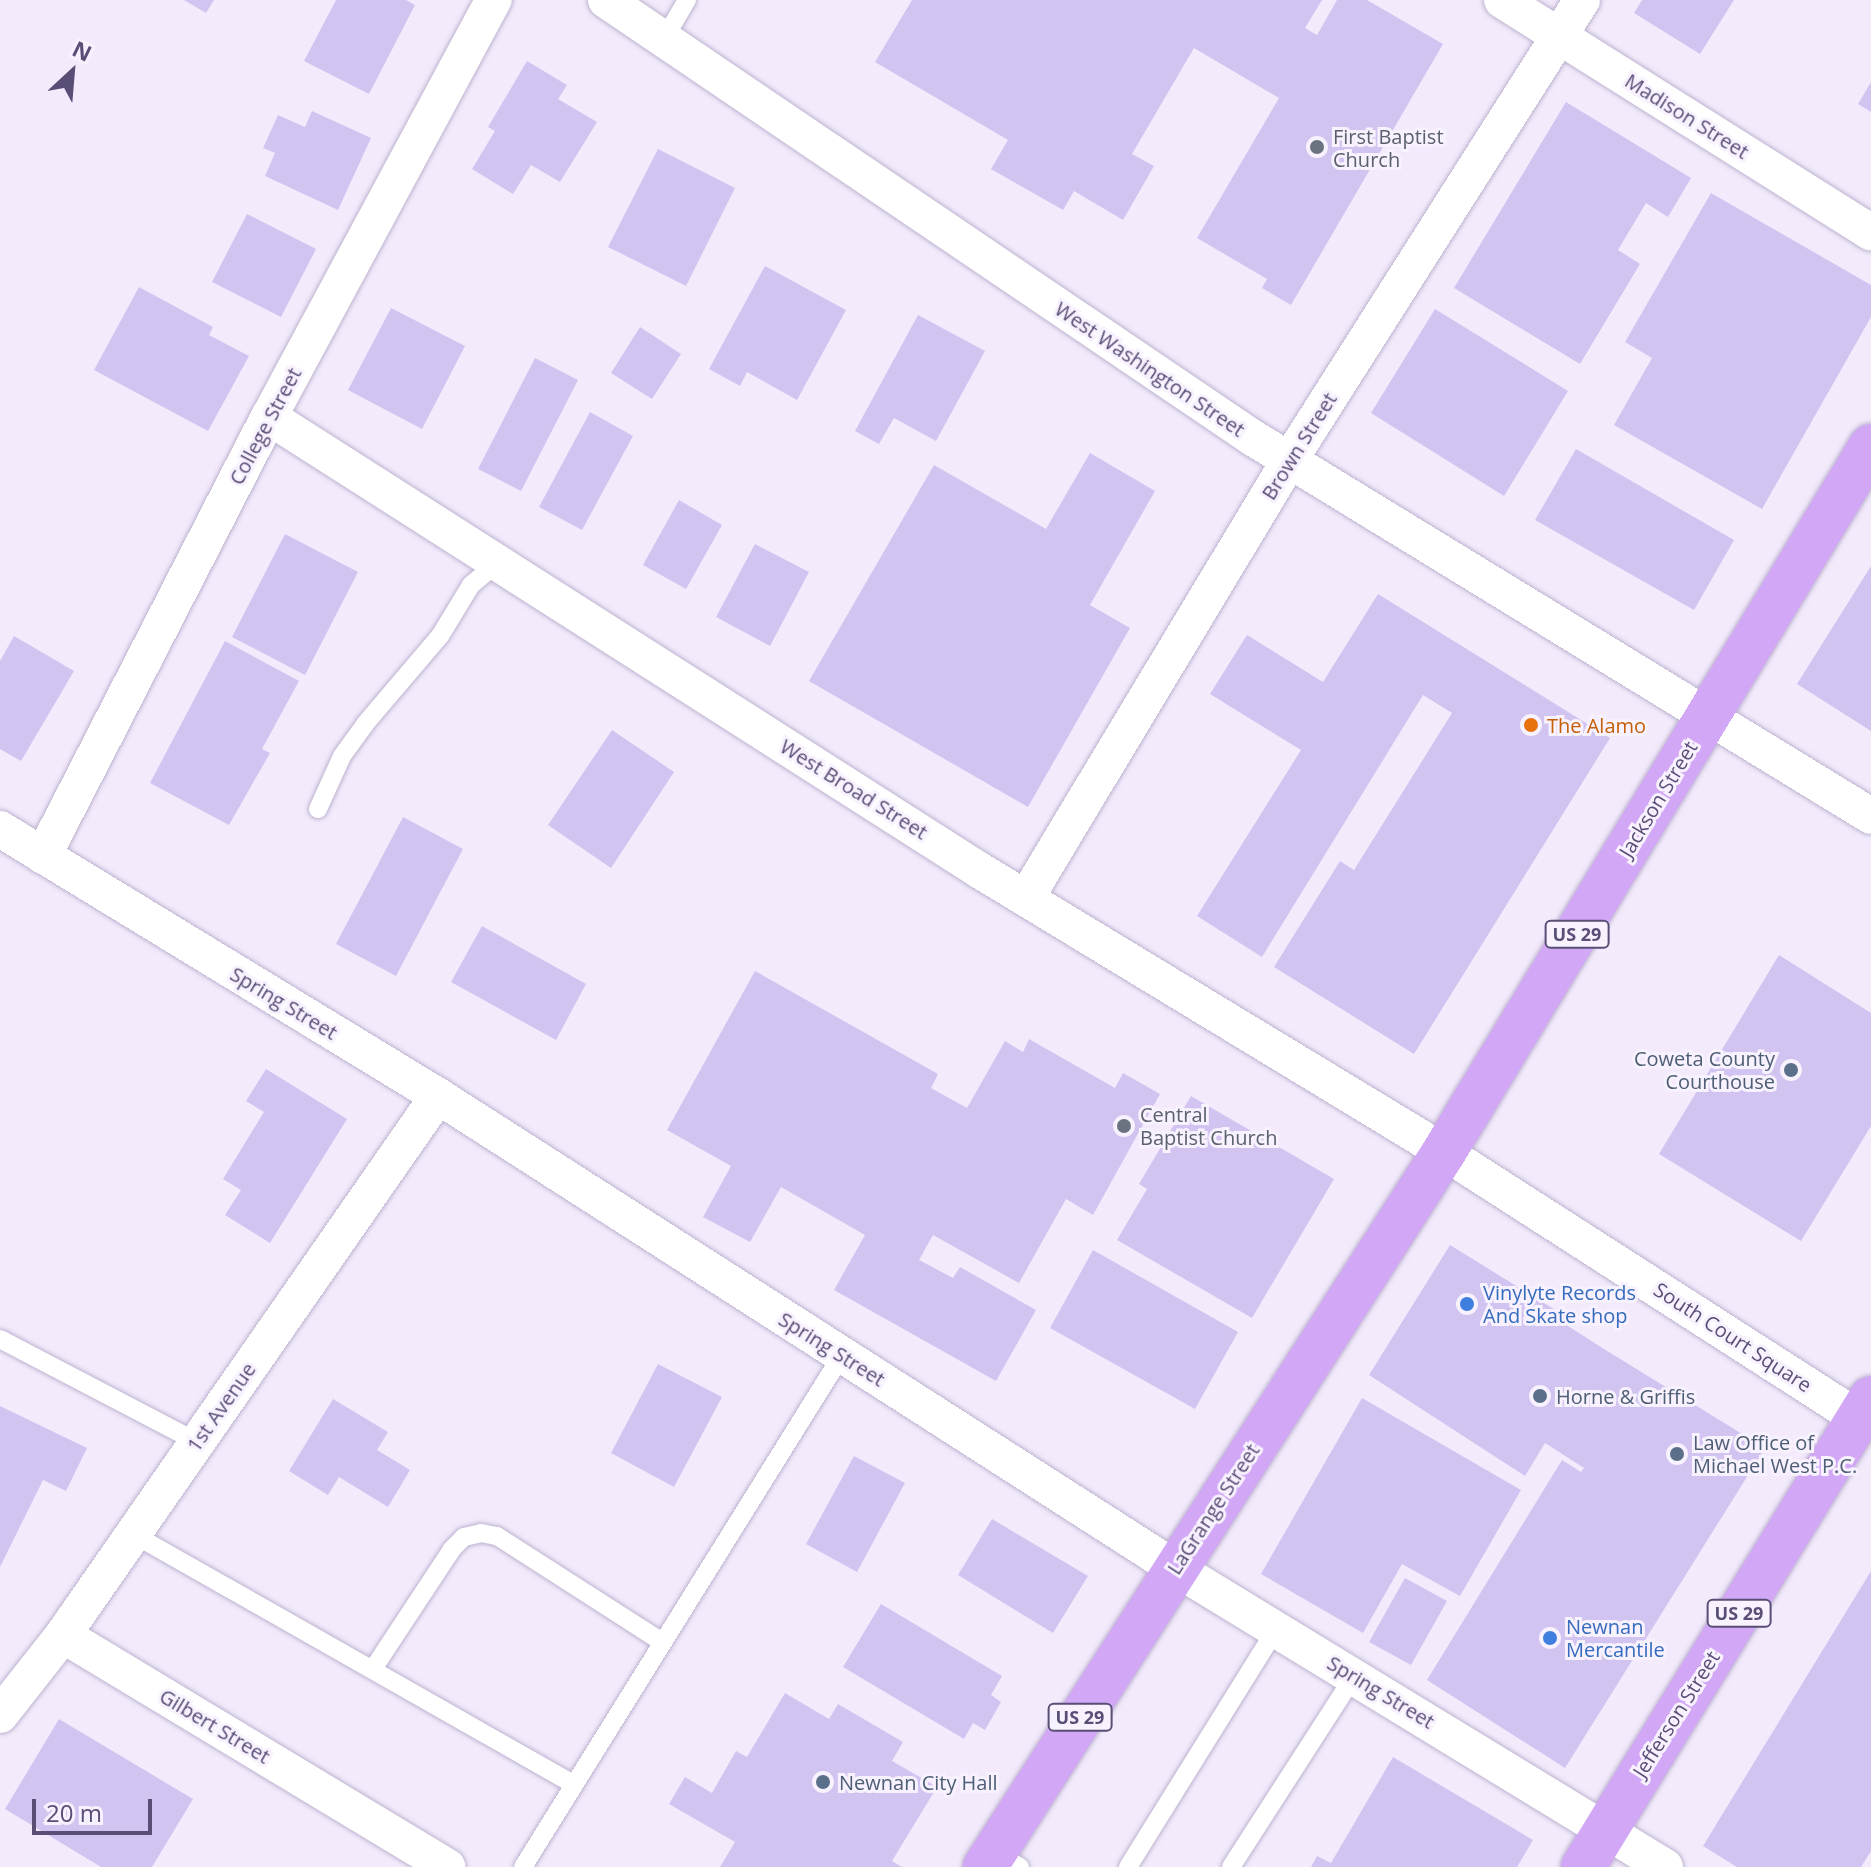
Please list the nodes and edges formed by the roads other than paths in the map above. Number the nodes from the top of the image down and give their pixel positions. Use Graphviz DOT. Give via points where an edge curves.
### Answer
graph roads {
  1 [pos="494,0"];
  2 [pos="606,0"];
  3 [pos="687,0"];
  4 [pos="1502,0"];
  5 [pos="1582,0"];
  6 [pos="1561,37"];
  7 [pos="664,39"];
  8 [pos="1871,232"];
  9 [pos="269,417"];
  10 [pos="1871,446"];
  11 [pos="1289,461"];
  12 [pos="497,563"];
  13 [pos="1709,715"];
  14 [pos="318,809"];
  15 [pos="1871,816"];
  16 [pos="0,829"];
  17 [pos="43,856"];
  18 [pos="1026,898"];
  19 [pos="438,1096"];
  20 [pos="1444,1152"];
  21 [pos="0,1339"];
  22 [pos="842,1355"];
  23 [pos="1865,1408"];
  24 [pos="197,1442"];
  25 [pos="133,1534"];
  26 [pos="1175,1568"];
  27 [pos="1276,1629"];
  28 [pos="63,1635"];
  29 [pos="662,1642"];
  30 [pos="373,1669"];
  31 [pos="1354,1676"];
  32 [pos="0,1715"];
  33 [pos="573,1784"];
  34 [pos="1606,1828"];
  35 [pos="1000,1862"];
  36 [pos="448,1867"];
  37 [pos="523,1867"];
  38 [pos="1128,1867"];
  39 [pos="1231,1867"];
  40 [pos="1583,1867"];
  41 [pos="1665,1867"];
  1 -- 9 [label="street, College Street"];
  2 -- 7 [label="street, West Washington Street"];
  3 -- 7 [label="lane"];
  4 -- 6 [label="street, Madison Street"];
  5 -- 6 [label="street, Brown Street"];
  6 -- 8 [label="street, Madison Street"];
  6 -- 11 [label="street, Brown Street"];
  7 -- 11 [label="street, West Washington Street"];
  9 -- 12 [label="street, West Broad Street"];
  9 -- 17 [label="street, College Street"];
  10 -- 13 [label="main road, Jackson Street / US 29"];
  11 -- 13 [label="street, West Washington Street"];
  11 -- 18 [label="street, Brown Street"];
  12 -- 14 [label="lane" via="471,585 440,636 365,724 342,756"];
  12 -- 18 [label="street, West Broad Street"];
  13 -- 15 [label="street, West Washington Street"];
  13 -- 20 [label="main road, Jackson Street / US 29"];
  16 -- 17 [label="street, Spring Street"];
  17 -- 19 [label="street, Spring Street"];
  18 -- 20 [label="street, West Broad Street"];
  19 -- 22 [label="street, Spring Street"];
  19 -- 24 [label="street, 1st Avenue"];
  20 -- 23 [label="street, South Court Square"];
  20 -- 26 [label="main road, LaGrange Street / US 29"];
  21 -- 24 [label="lane"];
  22 -- 26 [label="street, Spring Street"];
  22 -- 29 [label="lane"];
  23 -- 34 [label="main road, Jefferson Street / US 29"];
  24 -- 25 [label="street, 1st Avenue"];
  25 -- 28 [label="street, 1st Avenue"];
  25 -- 30 [label="lane"];
  26 -- 27 [label="street, Spring Street"];
  26 -- 35 [label="main road, LaGrange Street / US 29"];
  27 -- 31 [label="street, Spring Street"];
  27 -- 38 [label="lane"];
  28 -- 32 [label="street, 1st Avenue"];
  28 -- 36 [label="street, Gilbert Street"];
  29 -- 30 [label="lane" via="497,1536 481,1533 464,1537 452,1549"];
  29 -- 33 [label="lane"];
  30 -- 33 [label="lane"];
  31 -- 34 [label="street, Spring Street"];
  31 -- 39 [label="lane"];
  33 -- 37 [label="lane"];
  34 -- 40 [label="main road, Jefferson Street / US 29"];
  34 -- 41 [label="street, Spring Street"];
}
